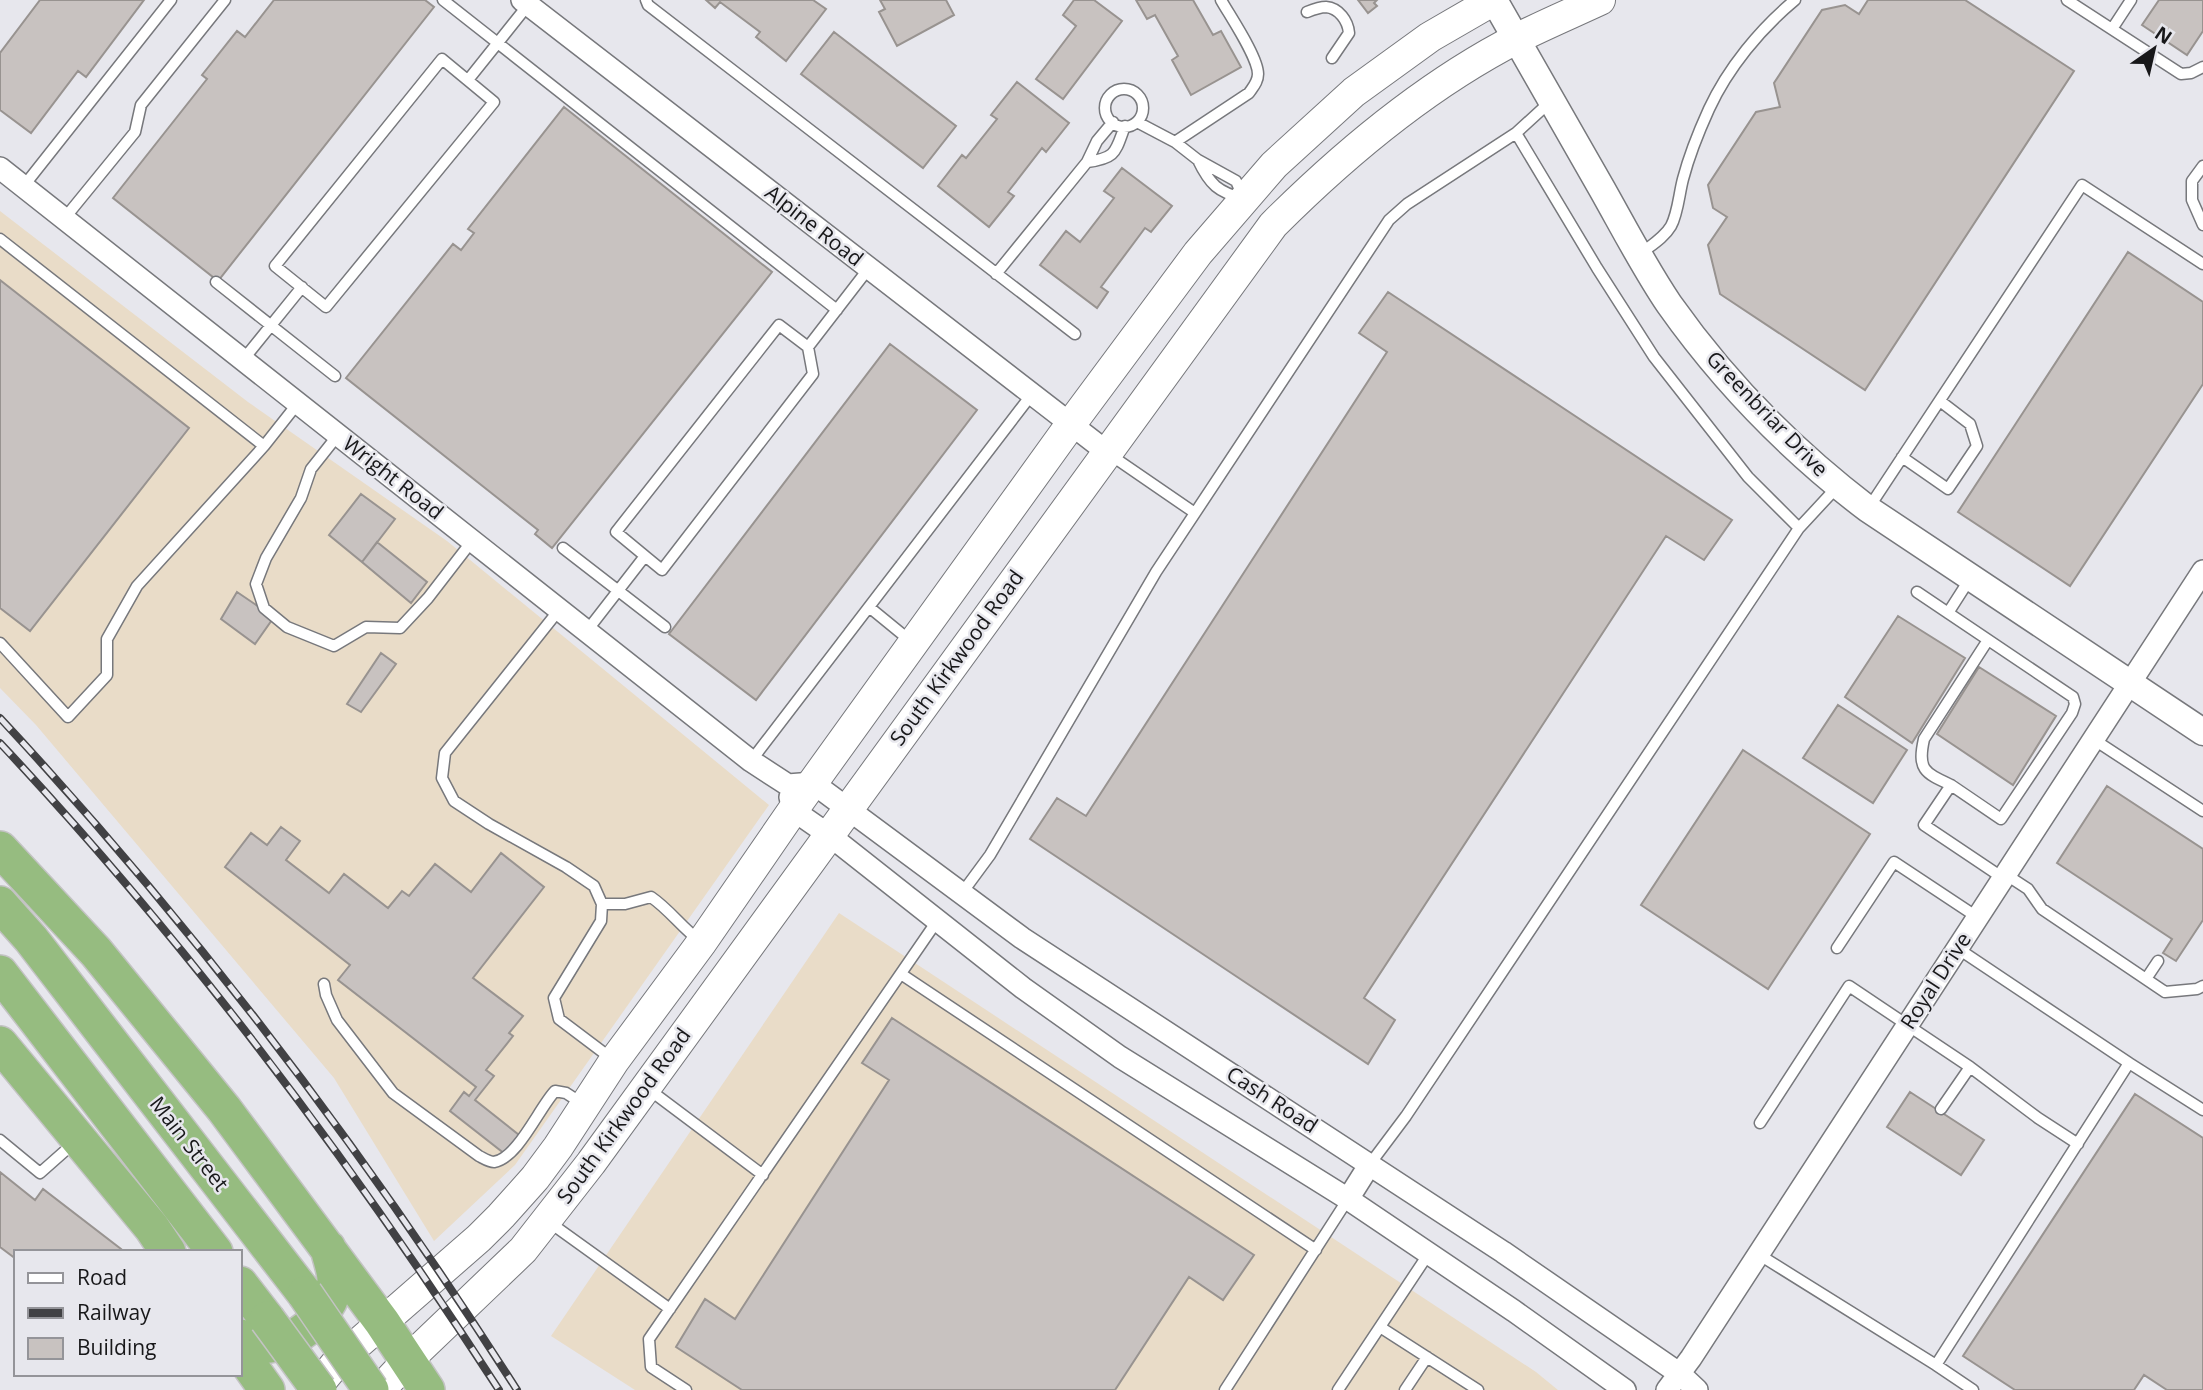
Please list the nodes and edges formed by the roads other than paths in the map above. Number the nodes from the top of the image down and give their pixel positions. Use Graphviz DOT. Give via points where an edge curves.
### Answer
graph roads {
  1 [pos="171,0"];
  2 [pos="225,0"];
  3 [pos="443,0"];
  4 [pos="646,0"];
  5 [pos="1221,0"];
  6 [pos="1494,0"];
  7 [pos="1600,0"];
  8 [pos="1795,0"];
  9 [pos="2067,0"];
  10 [pos="2131,0"];
  11 [pos="528,2"];
  12 [pos="1307,12"];
  13 [pos="2112,30"];
  14 [pos="1516,39"];
  15 [pos="498,43"];
  16 [pos="1332,58"];
  17 [pos="2203,66"];
  18 [pos="468,80"];
  19 [pos="1551,101"];
  20 [pos="1113,122"];
  21 [pos="1137,122"];
  22 [pos="1125,126"];
  23 [pos="1516,133"];
  24 [pos="1175,142"];
  25 [pos="1198,160"];
  26 [pos="1087,162"];
  27 [pos="2203,166"];
  28 [pos="0,169"];
  29 [pos="23,187"];
  30 [pos="1244,199"];
  31 [pos="64,219"];
  32 [pos="1273,225"];
  33 [pos="2203,225"];
  34 [pos="0,239"];
  35 [pos="1639,255"];
  36 [pos="2203,264"];
  37 [pos="869,268"];
  38 [pos="996,274"];
  39 [pos="216,282"];
  40 [pos="302,287"];
  41 [pos="837,310"];
  42 [pos="271,325"];
  43 [pos="1074,334"];
  44 [pos="808,347"];
  45 [pos="243,360"];
  46 [pos="335,376"];
  47 [pos="1032,394"];
  48 [pos="1940,401"];
  49 [pos="298,403"];
  50 [pos="1071,424"];
  51 [pos="338,435"];
  52 [pos="264,446"];
  53 [pos="1107,452"];
  54 [pos="1902,457"];
  55 [pos="1838,486"];
  56 [pos="1868,509"];
  57 [pos="1195,513"];
  58 [pos="1799,528"];
  59 [pos="472,541"];
  60 [pos="563,548"];
  61 [pos="645,556"];
  62 [pos="2203,571"];
  63 [pos="1970,577"];
  64 [pos="618,591"];
  65 [pos="1917,592"];
  66 [pos="869,607"];
  67 [pos="559,610"];
  68 [pos="1948,613"];
  69 [pos="665,628"];
  70 [pos="586,632"];
  71 [pos="1988,640"];
  72 [pos="0,643"];
  73 [pos="914,643"];
  74 [pos="2129,683"];
  75 [pos="2203,732"];
  76 [pos="2093,739"];
  77 [pos="751,761"];
  78 [pos="1951,785"];
  79 [pos="798,793"];
  80 [pos="848,808"];
  81 [pos="2203,811"];
  82 [pos="829,835"];
  83 [pos="0,849"];
  84 [pos="2004,876"];
  85 [pos="962,893"];
  86 [pos="0,904"];
  87 [pos="602,904"];
  88 [pos="1977,917"];
  89 [pos="937,921"];
  90 [pos="702,942"];
  91 [pos="1837,948"];
  92 [pos="1957,948"];
  93 [pos="2158,961"];
  94 [pos="0,973"];
  95 [pos="901,974"];
  96 [pos="2146,979"];
  97 [pos="324,984"];
  98 [pos="2203,986"];
  99 [pos="1908,1024"];
  100 [pos="0,1044"];
  101 [pos="614,1060"];
  102 [pos="2129,1063"];
  103 [pos="1970,1067"];
  104 [pos="647,1088"];
  105 [pos="585,1105"];
  106 [pos="1941,1110"];
  107 [pos="2203,1110"];
  108 [pos="1760,1123"];
  109 [pos="617,1128"];
  110 [pos="565,1137"];
  111 [pos="78,1139"];
  112 [pos="0,1140"];
  113 [pos="2078,1144"];
  114 [pos="595,1158"];
  115 [pos="1370,1164"];
  116 [pos="762,1175"];
  117 [pos="1348,1199"];
  118 [pos="546,1221"];
  119 [pos="161,1247"];
  120 [pos="328,1248"];
  121 [pos="213,1250"];
  122 [pos="1315,1250"];
  123 [pos="1429,1253"];
  124 [pos="1758,1254"];
  125 [pos="242,1291"];
  126 [pos="670,1309"];
  127 [pos="382,1322"];
  128 [pos="1380,1327"];
  129 [pos="253,1328"];
  130 [pos="242,1355"];
  131 [pos="1427,1357"];
  132 [pos="408,1360"];
  133 [pos="1936,1365"];
  134 [pos="1674,1382"];
  135 [pos="267,1390"];
  136 [pos="317,1390"];
  137 [pos="371,1390"];
  138 [pos="380,1390"];
  139 [pos="427,1390"];
  140 [pos="686,1390"];
  141 [pos="1225,1390"];
  142 [pos="1338,1390"];
  143 [pos="1405,1390"];
  144 [pos="1478,1390"];
  145 [pos="1625,1390"];
  146 [pos="1697,1390"];
  147 [pos="1973,1390"];
  1 -- 29 [label="lane"];
  2 -- 31 [label="lane" via="141,104 135,132"];
  3 -- 15 [label="lane"];
  4 -- 38 [label="lane"];
  5 -- 24 [label="lane" via="1257,63 1255,85"];
  6 -- 14 [label="street, Greenbriar Drive"];
  6 -- 30 [label="main road, South Kirkwood Road" via="1430,37 1354,92"];
  7 -- 14 [label="main road, South Kirkwood Road"];
  8 -- 35 [label="lane" via="1728,75 1709,107 1671,226"];
  9 -- 13 [label="lane"];
  10 -- 13 [label="lane"];
  11 -- 15 [label="lane"];
  11 -- 37 [label="street, Alpine Road"];
  12 -- 16 [label="lane" via="1326,7 1343,16 1349,33"];
  13 -- 17 [label="lane" via="2181,74"];
  14 -- 19 [label="street, Greenbriar Drive"];
  14 -- 32 [label="main road, South Kirkwood Road" via="1468,66 1363,141"];
  15 -- 18 [label="lane"];
  15 -- 41 [label="lane"];
  18 -- 40 [label="lane" via="494,102 326,307"];
  18 -- 40 [label="lane" via="442,60 275,266"];
  19 -- 23 [label="lane"];
  19 -- 35 [label="street, Greenbriar Drive"];
  20 -- 21 [label="lane" via="1106,105 1111,94 1123,89 1135,92 1142,101"];
  20 -- 22 [label="lane"];
  20 -- 26 [label="lane"];
  21 -- 22 [label="lane"];
  21 -- 24 [label="lane"];
  22 -- 26 [label="lane" via="1116,151 1104,160"];
  23 -- 57 [label="lane" via="1389,220"];
  23 -- 58 [label="lane" via="1654,357 1748,477"];
  24 -- 25 [label="lane"];
  25 -- 30 [label="lane" via="1236,181"];
  25 -- 30 [label="lane" via="1223,193"];
  26 -- 38 [label="lane"];
  27 -- 33 [label="lane" via="2192,181 2192,200"];
  28 -- 29 [label="street, Wright Road"];
  29 -- 31 [label="street, Wright Road"];
  30 -- 32 [label="main road"];
  30 -- 50 [label="main road, South Kirkwood Road" via="1198,253"];
  31 -- 45 [label="street, Wright Road"];
  32 -- 53 [label="main road, South Kirkwood Road"];
  34 -- 52 [label="lane"];
  35 -- 55 [label="street, Greenbriar Drive" via="1701,346 1788,441"];
  36 -- 48 [label="lane" via="2082,185"];
  37 -- 41 [label="lane"];
  37 -- 47 [label="street, Alpine Road"];
  38 -- 43 [label="lane"];
  39 -- 42 [label="lane"];
  40 -- 42 [label="lane"];
  41 -- 44 [label="lane"];
  42 -- 45 [label="lane"];
  42 -- 46 [label="lane"];
  44 -- 61 [label="lane" via="813,373 662,569"];
  44 -- 61 [label="lane" via="779,325 616,532"];
  45 -- 49 [label="street, Wright Road"];
  47 -- 50 [label="street, Alpine Road"];
  47 -- 66 [label="lane"];
  48 -- 54 [label="lane"];
  48 -- 54 [label="lane" via="1970,424 1977,446 1948,489"];
  49 -- 51 [label="street, Wright Road"];
  49 -- 52 [label="lane"];
  50 -- 53 [label="street, Alpine Road"];
  50 -- 73 [label="main road, South Kirkwood Road"];
  51 -- 59 [label="street, Wright Road"];
  51 -- 59 [label="lane" via="311,469 256,584 264,608 287,627 334,646 366,627 400,628"];
  52 -- 72 [label="lane" via="137,586 107,639 107,675 68,717"];
  53 -- 57 [label="lane"];
  53 -- 80 [label="main road, South Kirkwood Road"];
  54 -- 56 [label="lane"];
  55 -- 56 [label="street, Greenbriar Drive"];
  55 -- 58 [label="lane"];
  56 -- 63 [label="street, Greenbriar Drive"];
  57 -- 85 [label="lane" via="990,855"];
  58 -- 115 [label="lane"];
  59 -- 67 [label="street, Wright Road"];
  60 -- 64 [label="lane"];
  61 -- 64 [label="lane"];
  62 -- 74 [label="street, Royal Drive"];
  63 -- 68 [label="lane"];
  63 -- 74 [label="street, Greenbriar Drive"];
  64 -- 69 [label="lane"];
  64 -- 70 [label="lane"];
  65 -- 68 [label="lane"];
  66 -- 73 [label="lane"];
  66 -- 77 [label="lane"];
  67 -- 70 [label="street, Wright Road"];
  67 -- 87 [label="lane" via="445,753 442,778 454,801 594,886"];
  68 -- 71 [label="lane"];
  70 -- 77 [label="street, Wright Road"];
  71 -- 78 [label="lane" via="1924,739 1920,754 1923,769"];
  71 -- 78 [label="lane" via="2073,697 2075,704 2001,819"];
  73 -- 79 [label="main road, South Kirkwood Road"];
  74 -- 75 [label="street, Greenbriar Drive"];
  74 -- 76 [label="street, Royal Drive"];
  76 -- 81 [label="lane"];
  76 -- 84 [label="street, Royal Drive"];
  77 -- 79 [label="street, Wright Road"];
  78 -- 84 [label="lane" via="1924,825"];
  79 -- 80 [label="street, Wright Road"];
  79 -- 82 [label="street, Cash Road"];
  79 -- 90 [label="main road, South Kirkwood Road"];
  80 -- 82 [label="main road, South Kirkwood Road"];
  80 -- 85 [label="street, Cash Road"];
  82 -- 89 [label="street, Cash Road"];
  82 -- 104 [label="main road, South Kirkwood Road"];
  83 -- 120 [label="highway" via="96,952 224,1109"];
  84 -- 88 [label="street, Royal Drive"];
  84 -- 96 [label="lane" via="2028,889 2042,909"];
  85 -- 115 [label="street, Cash Road"];
  86 -- 137 [label="highway, Main Street, bridge" via="305,1294"];
  87 -- 90 [label="lane" via="651,897"];
  87 -- 101 [label="lane" via="601,922 554,998 559,1019"];
  88 -- 91 [label="lane" via="1894,862"];
  88 -- 92 [label="street, Royal Drive"];
  89 -- 95 [label="lane"];
  89 -- 117 [label="street, Cash Road" via="1120,1056"];
  90 -- 101 [label="main road, South Kirkwood Road"];
  92 -- 99 [label="street, Royal Drive"];
  92 -- 102 [label="lane"];
  93 -- 96 [label="lane"];
  94 -- 121 [label="highway"];
  95 -- 116 [label="lane"];
  95 -- 122 [label="lane"];
  96 -- 98 [label="lane" via="2165,992"];
  97 -- 105 [label="lane" via="337,1020 393,1093 479,1156 495,1162 514,1149 555,1091"];
  99 -- 103 [label="lane"];
  99 -- 108 [label="lane" via="1849,986"];
  99 -- 124 [label="street, Royal Drive"];
  100 -- 111 [label="highway"];
  101 -- 104 [label="main road"];
  101 -- 105 [label="main road, South Kirkwood Road"];
  102 -- 107 [label="lane"];
  102 -- 113 [label="lane"];
  103 -- 106 [label="lane"];
  103 -- 113 [label="lane"];
  104 -- 109 [label="main road, South Kirkwood Road"];
  104 -- 116 [label="lane"];
  105 -- 109 [label="main road"];
  105 -- 110 [label="main road, South Kirkwood Road"];
  109 -- 114 [label="main road, South Kirkwood Road"];
  110 -- 114 [label="main road"];
  110 -- 127 [label="main road, South Kirkwood Road" via="501,1216"];
  111 -- 112 [label="lane" via="40,1173"];
  111 -- 119 [label="highway"];
  113 -- 133 [label="lane"];
  114 -- 118 [label="main road, South Kirkwood Road"];
  115 -- 117 [label="street"];
  115 -- 134 [label="street, Cash Road" via="1540,1277"];
  116 -- 126 [label="lane"];
  117 -- 122 [label="lane"];
  117 -- 123 [label="street, Cash Road"];
  118 -- 126 [label="lane"];
  118 -- 132 [label="main road, South Kirkwood Road" via="523,1250"];
  120 -- 127 [label="highway"];
  120 -- 129 [label="highway" via="335,1280 313,1323 294,1338 266,1346 244,1340"];
  122 -- 141 [label="lane"];
  123 -- 128 [label="lane"];
  123 -- 145 [label="street, Cash Road"];
  124 -- 133 [label="lane"];
  124 -- 134 [label="street, Royal Drive"];
  125 -- 129 [label="highway"];
  126 -- 140 [label="lane" via="649,1339 651,1367"];
  127 -- 132 [label="highway"];
  127 -- 136 [label="main road, South Kirkwood Road" via="338,1361"];
  128 -- 131 [label="lane"];
  128 -- 142 [label="lane"];
  129 -- 136 [label="highway, bridge"];
  130 -- 135 [label="highway"];
  131 -- 143 [label="lane"];
  131 -- 144 [label="lane"];
  132 -- 138 [label="main road, South Kirkwood Road"];
  132 -- 139 [label="highway"];
  133 -- 147 [label="lane"];
  134 -- 146 [label="street, Cash Road"];
}
